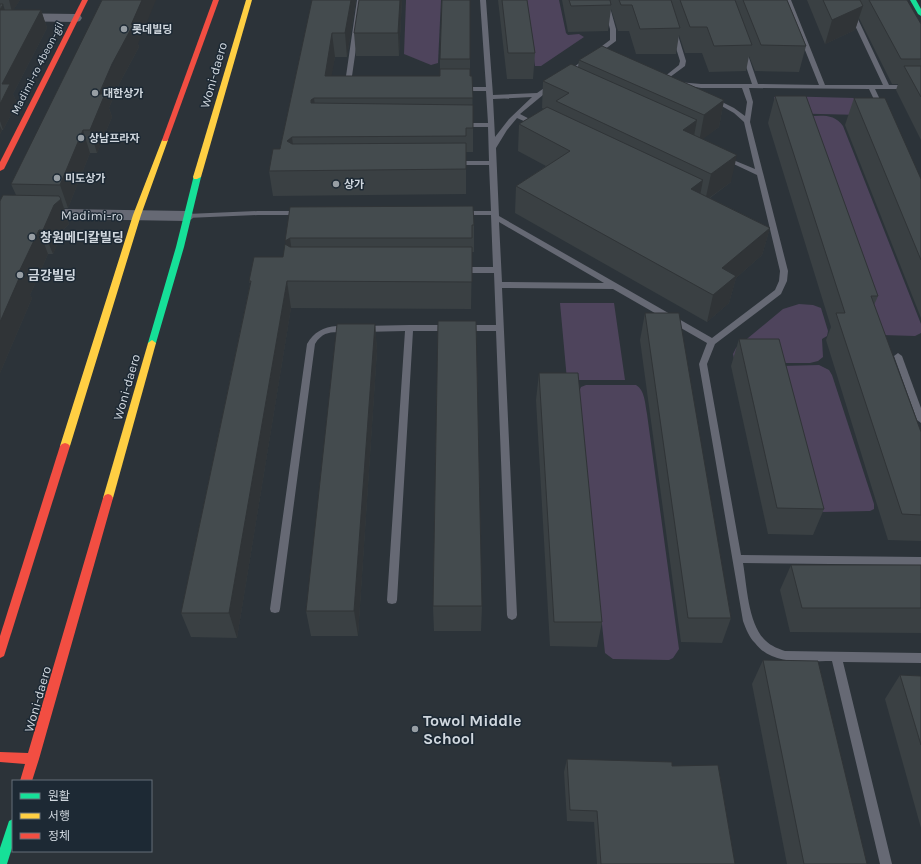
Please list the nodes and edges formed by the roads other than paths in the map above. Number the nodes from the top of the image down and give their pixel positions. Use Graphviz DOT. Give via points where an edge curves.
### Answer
graph roads {
  1 [pos="85,0"];
  2 [pos="216,0"];
  3 [pos="249,0"];
  4 [pos="360,0"];
  5 [pos="483,0"];
  6 [pos="605,0"];
  7 [pos="788,0"];
  8 [pos="846,0"];
  9 [pos="913,0"];
  10 [pos="921,14"];
  11 [pos="0,17"];
  12 [pos="76,18"];
  13 [pos="673,27"];
  14 [pos="740,43"];
  15 [pos="680,83"];
  16 [pos="745,86"];
  17 [pos="756,87"];
  18 [pos="823,87"];
  19 [pos="871,87"];
  20 [pos="886,87"];
  21 [pos="921,87"];
  22 [pos="362,88"];
  23 [pos="457,89"];
  24 [pos="490,93"];
  25 [pos="538,94"];
  26 [pos="884,114"];
  27 [pos="516,115"];
  28 [pos="747,122"];
  29 [pos="451,125"];
  30 [pos="491,125"];
  31 [pos="545,128"];
  32 [pos="492,148"];
  33 [pos="716,154"];
  34 [pos="445,163"];
  35 [pos="493,163"];
  36 [pos="0,169"];
  37 [pos="760,174"];
  38 [pos="0,213"];
  39 [pos="313,213"];
  40 [pos="455,213"];
  41 [pos="137,215"];
  42 [pos="495,215"];
  43 [pos="187,216"];
  44 [pos="450,270"];
  45 [pos="497,270"];
  46 [pos="498,285"];
  47 [pos="614,286"];
  48 [pos="409,328"];
  49 [pos="500,328"];
  50 [pos="712,342"];
  51 [pos="898,356"];
  52 [pos="921,420"];
  53 [pos="736,559"];
  54 [pos="921,561"];
  55 [pos="392,600"];
  56 [pos="275,609"];
  57 [pos="512,615"];
  58 [pos="0,653"];
  59 [pos="836,656"];
  60 [pos="921,658"];
  61 [pos="0,758"];
  62 [pos="33,759"];
  63 [pos="26,780"];
  64 [pos="12,828"];
  65 [pos="1,864"];
  66 [pos="886,864"];
  1 -- 12 [label="main road, Madimi-ro 4beon-gil"];
  2 -- 41 [label="main road, Woni-daero"];
  3 -- 43 [label="main road, Woni-daero"];
  4 -- 22 [label="lane" via="349,76 351,83"];
  5 -- 24 [label="lane"];
  6 -- 25 [label="lane" via="615,38 611,44 602,54"];
  7 -- 18 [label="lane"];
  8 -- 20 [label="lane"];
  9 -- 10 [label="main road"];
  11 -- 12 [label="street"];
  12 -- 36 [label="main road, Madimi-ro 4beon-gil"];
  13 -- 15 [label="lane" via="683,61 682,66 663,77"];
  14 -- 17 [label="lane"];
  15 -- 16 [label="lane" via="701,86"];
  15 -- 28 [label="lane" via="734,109"];
  16 -- 17 [label="lane"];
  16 -- 28 [label="lane" via="750,102"];
  17 -- 18 [label="lane"];
  18 -- 19 [label="lane"];
  19 -- 20 [label="lane"];
  19 -- 26 [label="lane"];
  20 -- 21 [label="lane"];
  23 -- 24 [label="lane"];
  24 -- 25 [label="lane"];
  24 -- 30 [label="lane"];
  25 -- 27 [label="lane"];
  27 -- 31 [label="lane"];
  27 -- 32 [label="lane" via="502,130"];
  28 -- 37 [label="lane"];
  29 -- 30 [label="lane"];
  30 -- 32 [label="lane"];
  32 -- 35 [label="lane"];
  33 -- 37 [label="lane"];
  34 -- 35 [label="lane"];
  35 -- 42 [label="lane"];
  37 -- 50 [label="lane" via="773,239 784,271 783,281 778,292"];
  38 -- 41 [label="street, Madimi-ro"];
  39 -- 43 [label="lane"];
  40 -- 42 [label="lane"];
  41 -- 43 [label="street, Madimi-ro"];
  41 -- 58 [label="main road, Woni-daero"];
  42 -- 45 [label="lane"];
  42 -- 47 [label="lane"];
  43 -- 62 [label="main road, Woni-daero"];
  44 -- 45 [label="lane"];
  45 -- 46 [label="lane"];
  46 -- 47 [label="lane"];
  46 -- 49 [label="lane"];
  47 -- 50 [label="lane"];
  48 -- 49 [label="lane"];
  48 -- 55 [label="lane"];
  48 -- 56 [label="lane" via="323,330 311,344"];
  49 -- 57 [label="lane"];
  50 -- 53 [label="lane" via="703,364"];
  51 -- 52 [label="lane"];
  53 -- 54 [label="lane"];
  53 -- 59 [label="lane" via="748,620 755,637 767,649 785,656"];
  59 -- 60 [label="lane"];
  59 -- 66 [label="lane"];
  61 -- 62 [label="main road"];
  62 -- 63 [label="main road, Woni-daero"];
  64 -- 65 [label="main road"];
}
